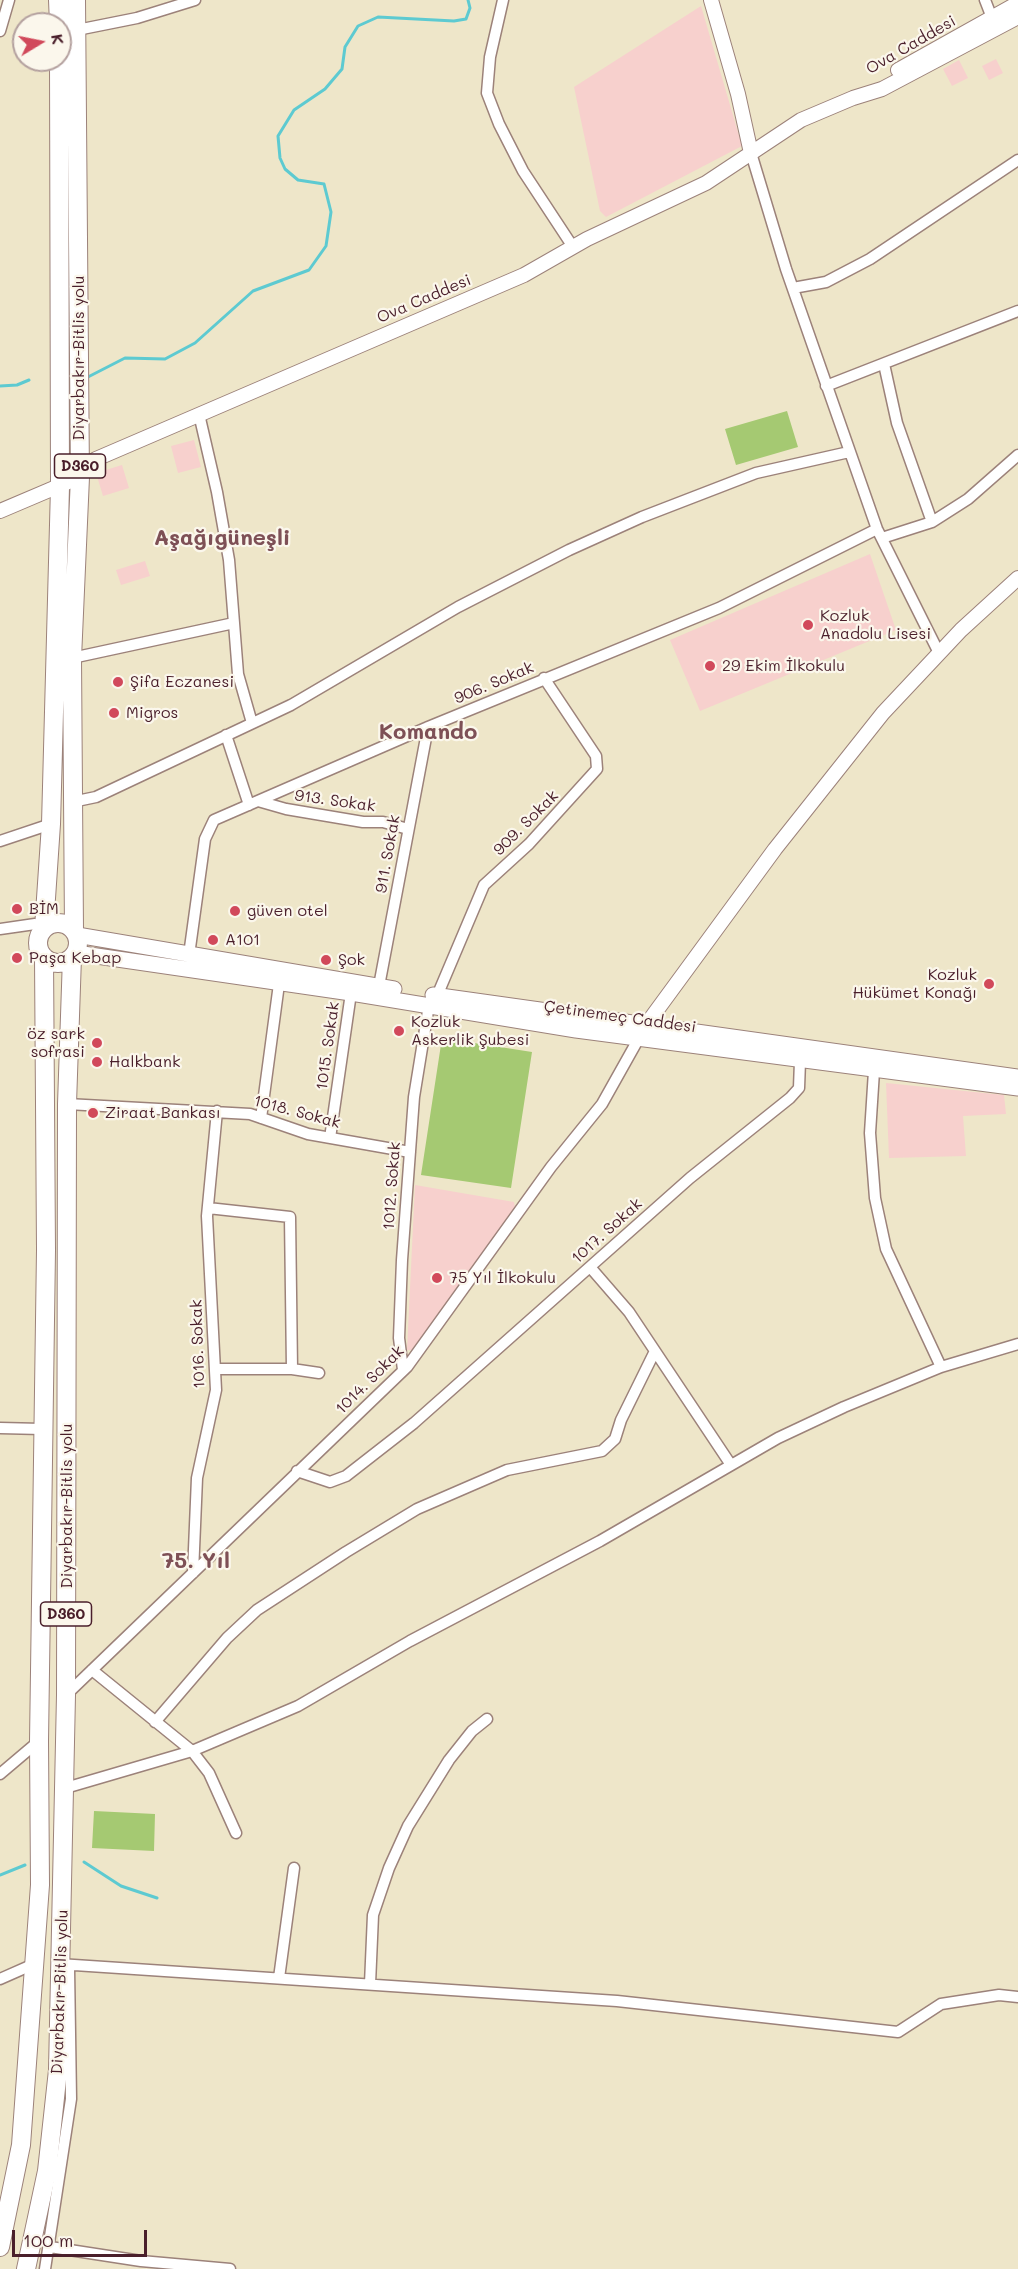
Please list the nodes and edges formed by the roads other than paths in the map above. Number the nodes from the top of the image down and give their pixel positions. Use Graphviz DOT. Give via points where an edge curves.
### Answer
graph roads {
  1 [pos="9,0"];
  2 [pos="76,0"];
  3 [pos="195,0"];
  4 [pos="504,0"];
  5 [pos="711,0"];
  6 [pos="985,0"];
  7 [pos="1018,3"];
  8 [pos="1018,17"];
  9 [pos="992,18"];
  10 [pos="77,30"];
  11 [pos="0,31"];
  12 [pos="59,72"];
  13 [pos="853,98"];
  14 [pos="751,153"];
  15 [pos="1018,159"];
  16 [pos="573,247"];
  17 [pos="793,288"];
  18 [pos="1018,311"];
  19 [pos="884,364"];
  20 [pos="826,386"];
  21 [pos="199,414"];
  22 [pos="849,452"];
  23 [pos="1018,456"];
  24 [pos="80,477"];
  25 [pos="60,486"];
  26 [pos="0,511"];
  27 [pos="932,522"];
  28 [pos="879,534"];
  29 [pos="1018,578"];
  30 [pos="234,623"];
  31 [pos="939,653"];
  32 [pos="72,658"];
  33 [pos="544,678"];
  34 [pos="252,723"];
  35 [pos="428,727"];
  36 [pos="226,735"];
  37 [pos="72,802"];
  38 [pos="253,803"];
  39 [pos="51,824"];
  40 [pos="408,829"];
  41 [pos="0,841"];
  42 [pos="45,928"];
  43 [pos="0,929"];
  44 [pos="75,944"];
  45 [pos="189,955"];
  46 [pos="44,957"];
  47 [pos="279,984"];
  48 [pos="379,986"];
  49 [pos="351,993"];
  50 [pos="433,1000"];
  51 [pos="643,1032"];
  52 [pos="800,1061"];
  53 [pos="874,1071"];
  54 [pos="1018,1077"];
  55 [pos="1018,1088"];
  56 [pos="67,1104"];
  57 [pos="217,1111"];
  58 [pos="261,1118"];
  59 [pos="330,1138"];
  60 [pos="410,1152"];
  61 [pos="208,1208"];
  62 [pos="590,1266"];
  63 [pos="1018,1344"];
  64 [pos="655,1351"];
  65 [pos="941,1367"];
  66 [pos="215,1369"];
  67 [pos="292,1369"];
  68 [pos="403,1370"];
  69 [pos="319,1373"];
  70 [pos="0,1428"];
  71 [pos="42,1429"];
  72 [pos="731,1466"];
  73 [pos="297,1471"];
  74 [pos="193,1573"];
  75 [pos="92,1670"];
  76 [pos="66,1695"];
  77 [pos="487,1719"];
  78 [pos="155,1722"];
  79 [pos="39,1741"];
  80 [pos="192,1750"];
  81 [pos="0,1774"];
  82 [pos="62,1789"];
  83 [pos="236,1833"];
  84 [pos="294,1868"];
  85 [pos="34,1964"];
  86 [pos="64,1964"];
  87 [pos="279,1978"];
  88 [pos="0,1979"];
  89 [pos="370,1984"];
  90 [pos="1018,1997"];
  91 [pos="0,2247"];
  92 [pos="50,2247"];
  93 [pos="26,2269"];
  94 [pos="45,2269"];
  95 [pos="230,2269"];
  1 -- 11 [label="street"];
  2 -- 10 [label="highway, Diyarbakır-Bitlis yolu / D360"];
  3 -- 10 [label="street" via="137,18"];
  4 -- 16 [label="street" via="490,57 487,93 523,171"];
  5 -- 14 [label="street"];
  6 -- 9 [label="street"];
  7 -- 9 [label="street, Ova Caddesi"];
  8 -- 13 [label="street, Ova Caddesi" via="882,89"];
  9 -- 13 [label="street, Ova Caddesi"];
  10 -- 24 [label="highway, Diyarbakır-Bitlis yolu / D360"];
  12 -- 25 [label="highway, Diyarbakır-Bitlis yolu / D360"];
  13 -- 14 [label="street, Ova Caddesi" via="801,120"];
  14 -- 16 [label="street, Ova Caddesi" via="706,183"];
  14 -- 17 [label="street"];
  15 -- 17 [label="street" via="870,259 826,282"];
  16 -- 21 [label="street, Ova Caddesi" via="524,275"];
  17 -- 20 [label="street"];
  18 -- 19 [label="street"];
  19 -- 20 [label="street"];
  19 -- 27 [label="street" via="897,423"];
  20 -- 22 [label="street"];
  21 -- 24 [label="street, Ova Caddesi" via="96,459"];
  21 -- 30 [label="street" via="230,560"];
  22 -- 28 [label="street"];
  22 -- 34 [label="street" via="756,473 621,526 458,607 291,705"];
  23 -- 27 [label="street, 906. Sokak" via="968,499"];
  24 -- 25 [label="street, Ova Caddesi"];
  24 -- 32 [label="highway, Diyarbakır-Bitlis yolu / D360"];
  25 -- 26 [label="street, Ova Caddesi"];
  25 -- 39 [label="highway, Diyarbakır-Bitlis yolu / D360"];
  27 -- 28 [label="street, 906. Sokak"];
  28 -- 31 [label="street"];
  28 -- 33 [label="street, 906. Sokak" via="719,608"];
  29 -- 31 [label="street"];
  30 -- 32 [label="street"];
  30 -- 34 [label="street" via="238,674"];
  31 -- 51 [label="street" via="882,713 789,831"];
  32 -- 37 [label="highway, Diyarbakır-Bitlis yolu / D360"];
  33 -- 35 [label="street, 906. Sokak"];
  33 -- 50 [label="street, 909. Sokak" via="596,756 597,769 529,844 484,885"];
  34 -- 36 [label="street"];
  35 -- 38 [label="street, 906. Sokak"];
  35 -- 40 [label="street, 911. Sokak"];
  36 -- 37 [label="street" via="96,796"];
  36 -- 38 [label="street"];
  37 -- 44 [label="highway, Diyarbakır-Bitlis yolu / D360"];
  38 -- 40 [label="street, 913. Sokak"];
  38 -- 45 [label="street, 906. Sokak" via="214,820 205,839"];
  39 -- 41 [label="street"];
  39 -- 42 [label="highway, Diyarbakır-Bitlis yolu / D360"];
  40 -- 48 [label="street, 911. Sokak"];
  42 -- 43 [label="street" via="35,924"];
  42 -- 44 [label="highway" via="60,922"];
  42 -- 46 [label="highway" via="38,944"];
  44 -- 45 [label="main road, Çetinemeç Caddesi"];
  44 -- 46 [label="highway" via="56,963"];
  44 -- 47 [label="main road, Çetinemeç Caddesi"];
  44 -- 56 [label="highway, Diyarbakır-Bitlis yolu / D360"];
  45 -- 48 [label="main road, Çetinemeç Caddesi"];
  46 -- 71 [label="highway, Diyarbakır-Bitlis yolu / D360" via="46,1250"];
  47 -- 49 [label="main road, Çetinemeç Caddesi"];
  47 -- 58 [label="street"];
  48 -- 50 [label="main road, Çetinemeç Caddesi"];
  49 -- 50 [label="main road, Çetinemeç Caddesi"];
  49 -- 59 [label="street, 1015. Sokak"];
  50 -- 51 [label="main road, Çetinemeç Caddesi"];
  50 -- 60 [label="street, 1012. Sokak" via="414,1097"];
  51 -- 52 [label="main road, Çetinemeç Caddesi"];
  51 -- 54 [label="main road, Çetinemeç Caddesi"];
  51 -- 68 [label="street, 1014. Sokak" via="602,1104 550,1167"];
  52 -- 53 [label="main road, Çetinemeç Caddesi"];
  52 -- 62 [label="street, 1017. Sokak" via="799,1088 790,1098 690,1178"];
  53 -- 55 [label="main road, Çetinemeç Caddesi"];
  53 -- 65 [label="street" via="870,1133 875,1198 886,1249"];
  56 -- 57 [label="street, 1018. Sokak"];
  56 -- 76 [label="highway, Diyarbakır-Bitlis yolu / D360"];
  57 -- 58 [label="street, 1018. Sokak"];
  57 -- 61 [label="street, 1016. Sokak"];
  58 -- 59 [label="street, 1018. Sokak"];
  59 -- 60 [label="street, 1018. Sokak"];
  60 -- 68 [label="street, 1012. Sokak" via="399,1327"];
  61 -- 66 [label="street, 1016. Sokak"];
  61 -- 67 [label="street" via="290,1217"];
  62 -- 64 [label="street" via="629,1312"];
  62 -- 73 [label="street, 1017. Sokak" via="414,1423 346,1476 330,1482"];
  63 -- 65 [label="street"];
  64 -- 72 [label="street"];
  64 -- 78 [label="street" via="615,1439 602,1451 507,1470 417,1509 366,1539 257,1610 227,1638"];
  65 -- 72 [label="street" via="834,1411"];
  66 -- 67 [label="street"];
  66 -- 74 [label="street, 1016. Sokak" via="216,1390 197,1478"];
  67 -- 69 [label="street"];
  68 -- 73 [label="street, 1014. Sokak"];
  70 -- 71 [label="street"];
  71 -- 79 [label="highway, Diyarbakır-Bitlis yolu / D360"];
  72 -- 80 [label="street" via="298,1706"];
  73 -- 74 [label="street, 1014. Sokak"];
  74 -- 75 [label="street, 1014. Sokak"];
  75 -- 76 [label="street, 1014. Sokak"];
  75 -- 78 [label="street"];
  76 -- 82 [label="highway, Diyarbakır-Bitlis yolu / D360"];
  77 -- 89 [label="street" via="454,1753 408,1826 389,1868 373,1915"];
  78 -- 80 [label="street"];
  79 -- 81 [label="street"];
  79 -- 85 [label="highway, Diyarbakır-Bitlis yolu / D360" via="40,1885"];
  80 -- 82 [label="street"];
  80 -- 83 [label="street" via="209,1773"];
  82 -- 86 [label="highway, Diyarbakır-Bitlis yolu / D360"];
  84 -- 87 [label="street"];
  85 -- 88 [label="street"];
  85 -- 91 [label="highway, Diyarbakır-Bitlis yolu / D360" via="21,2145"];
  86 -- 87 [label="street"];
  86 -- 92 [label="street" via="71,2099"];
  86 -- 93 [label="highway, Diyarbakır-Bitlis yolu / D360" via="47,2171"];
  87 -- 89 [label="street"];
  89 -- 90 [label="street" via="617,2001 898,2032 941,2004 999,1995"];
  92 -- 94 [label="street"];
  92 -- 95 [label="street"];
}
